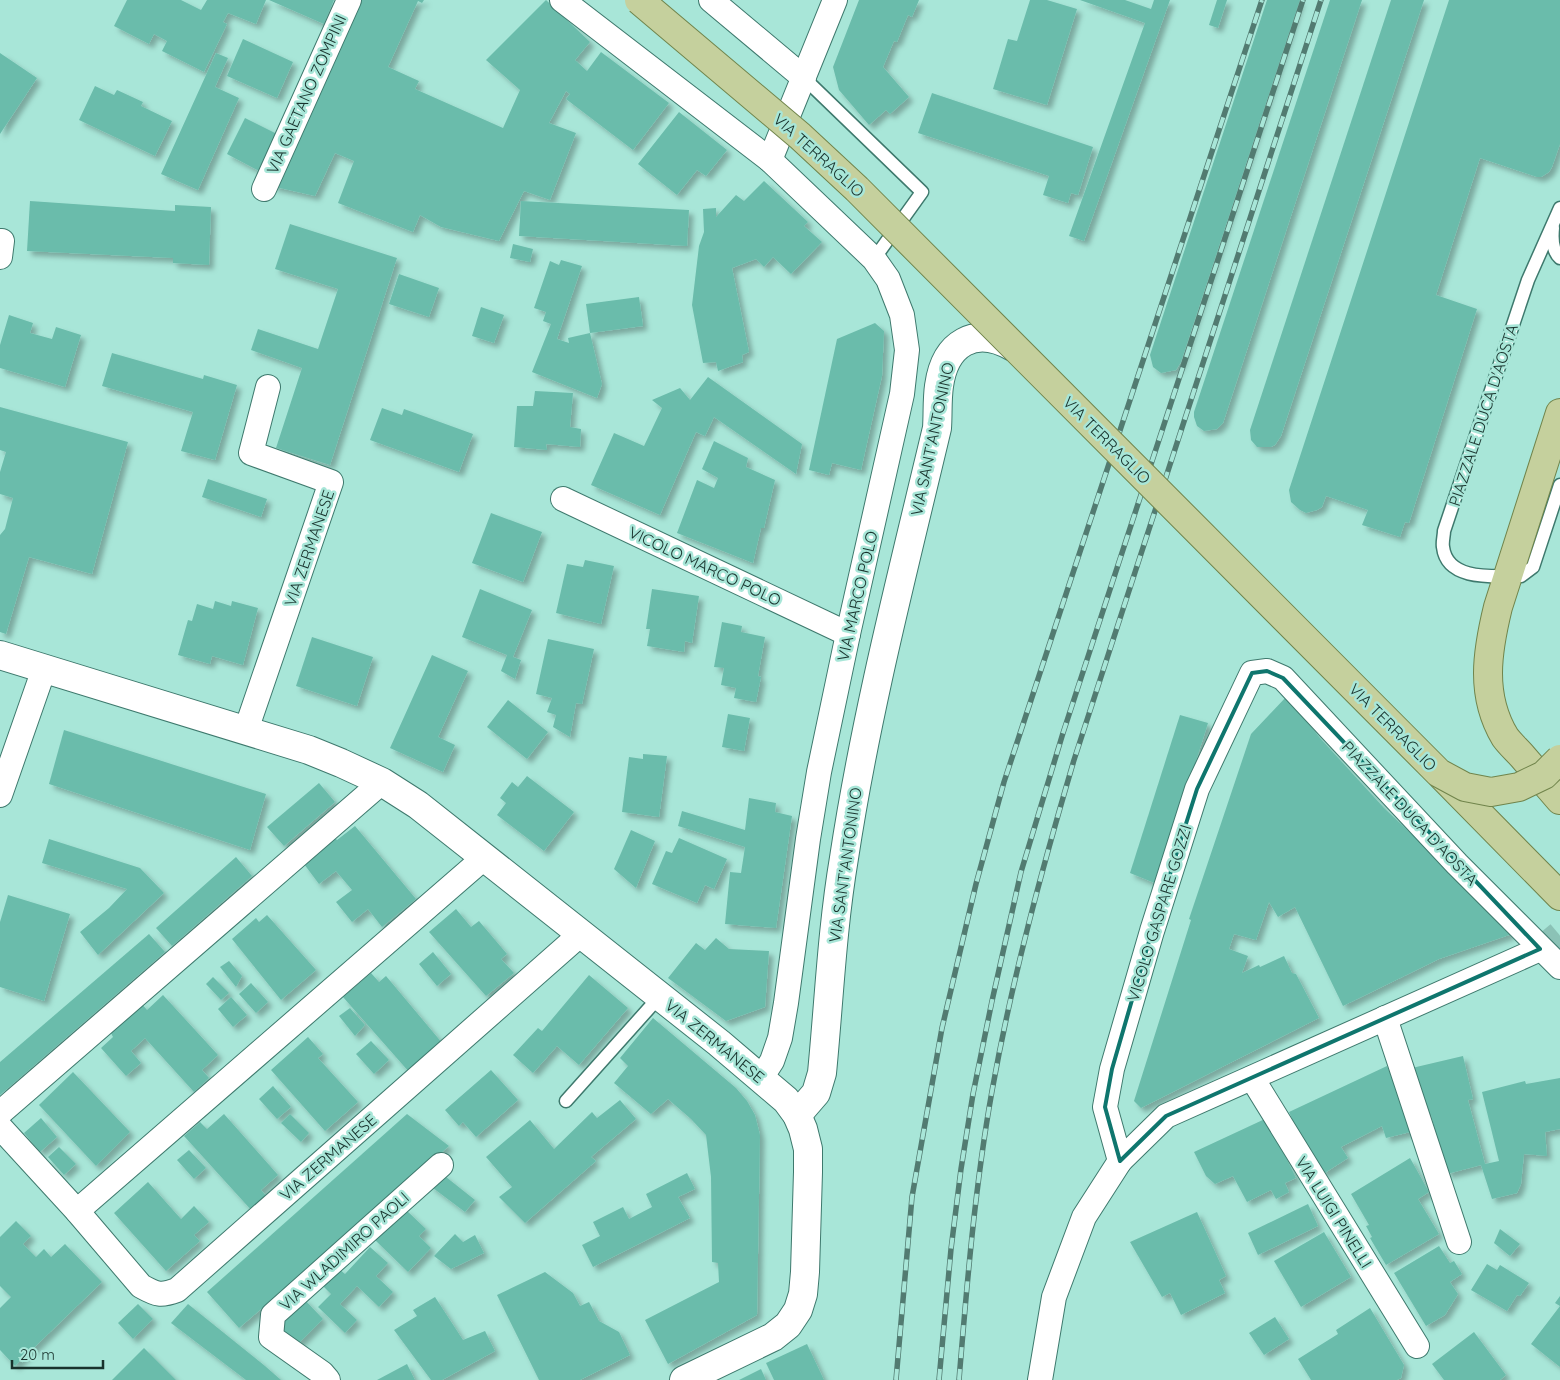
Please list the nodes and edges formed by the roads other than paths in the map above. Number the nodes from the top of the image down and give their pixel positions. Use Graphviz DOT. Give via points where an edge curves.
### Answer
graph roads {
  1 [pos="349,0"];
  2 [pos="562,0"];
  3 [pos="639,0"];
  4 [pos="711,0"];
  5 [pos="835,0"];
  6 [pos="804,78"];
  7 [pos="770,160"];
  8 [pos="264,188"];
  9 [pos="1559,210"];
  10 [pos="0,241"];
  11 [pos="0,257"];
  12 [pos="1560,258"];
  13 [pos="874,259"];
  14 [pos="1014,347"];
  15 [pos="268,387"];
  16 [pos="1560,412"];
  17 [pos="1560,486"];
  18 [pos="563,499"];
  19 [pos="1507,576"];
  20 [pos="848,634"];
  21 [pos="0,655"];
  22 [pos="44,669"];
  23 [pos="1252,673"];
  24 [pos="246,730"];
  25 [pos="1560,759"];
  26 [pos="1439,773"];
  27 [pos="382,782"];
  28 [pos="0,795"];
  29 [pos="1560,800"];
  30 [pos="485,857"];
  31 [pos="1560,896"];
  32 [pos="582,933"];
  33 [pos="1540,949"];
  34 [pos="1560,967"];
  35 [pos="660,996"];
  36 [pos="1385,1018"];
  37 [pos="761,1078"];
  38 [pos="1252,1078"];
  39 [pos="566,1101"];
  40 [pos="0,1113"];
  41 [pos="797,1115"];
  42 [pos="0,1127"];
  43 [pos="1120,1160"];
  44 [pos="441,1165"];
  45 [pos="77,1211"];
  46 [pos="1459,1242"];
  47 [pos="1417,1346"];
  48 [pos="328,1380"];
  49 [pos="684,1380"];
  50 [pos="1040,1380"];
  1 -- 8 [label="street, VIA GAETANO ZOMPINI"];
  2 -- 7 [label="street"];
  3 -- 14 [label="main road, VIA TERRAGLIO, bridge" via="829,162"];
  4 -- 6 [label="street"];
  5 -- 6 [label="street"];
  6 -- 7 [label="street"];
  6 -- 13 [label="lane" via="922,192"];
  7 -- 13 [label="street, VIA MARCO POLO"];
  9 -- 12 [label="lane, PIAZZALE DUCA D'AOSTA" via="1553,244"];
  9 -- 19 [label="lane, PIAZZALE DUCA D'AOSTA" via="1528,280 1444,531 1445,554 1457,569 1476,575"];
  10 -- 11 [label="street"];
  13 -- 20 [label="street, VIA MARCO POLO" via="896,296 907,350 902,394"];
  14 -- 26 [label="main road, VIA TERRAGLIO, bridge"];
  14 -- 41 [label="street, VIA SANT'ANTONINO" via="983,337 966,341 949,355 941,379 936,428 853,800 839,894 822,1073 816,1093"];
  15 -- 24 [label="street, VIA ZERMANESE" via="251,454 331,482"];
  16 -- 19 [label="main road"];
  17 -- 19 [label="lane, PIAZZALE DUCA D'AOSTA" via="1533,567 1521,576"];
  18 -- 20 [label="street, VICOLO MARCO POLO"];
  19 -- 29 [label="main road" via="1491,633 1488,688 1494,713 1506,737"];
  20 -- 37 [label="street, VIA MARCO POLO" via="819,772 780,1038 772,1061"];
  21 -- 22 [label="street, VIA ZERMANESE"];
  22 -- 24 [label="street, VIA ZERMANESE"];
  22 -- 28 [label="street"];
  23 -- 33 [label="street, PIAZZALE DUCA D'AOSTA" via="1267,671 1283,678"];
  23 -- 43 [label="street, VICOLO GASPARE GOZZI" via="1198,789 1112,1069 1105,1107"];
  24 -- 27 [label="street, VIA ZERMANESE" via="309,750"];
  25 -- 26 [label="main road, bridge" via="1544,775 1519,788 1491,792 1465,787"];
  26 -- 31 [label="main road, VIA TERRAGLIO, bridge"];
  27 -- 30 [label="street, VIA ZERMANESE" via="418,805"];
  27 -- 40 [label="street"];
  30 -- 32 [label="street, VIA ZERMANESE"];
  30 -- 45 [label="street"];
  32 -- 35 [label="street, VIA ZERMANESE"];
  32 -- 45 [label="street, VIA ZERMANESE" via="177,1290 154,1293 142,1286"];
  33 -- 34 [label="street, PIAZZALE DUCA D'AOSTA"];
  33 -- 36 [label="street"];
  35 -- 37 [label="street, VIA ZERMANESE"];
  35 -- 39 [label="lane"];
  36 -- 38 [label="street"];
  36 -- 46 [label="street"];
  37 -- 41 [label="street, VIA ZERMANESE" via="786,1100"];
  38 -- 43 [label="street" via="1166,1116"];
  38 -- 47 [label="street, VIA LUIGI PINELLI"];
  41 -- 49 [label="street" via="808,1150 805,1272 798,1310 788,1325 773,1337"];
  42 -- 45 [label="street, VIA ZERMANESE"];
  43 -- 50 [label="street" via="1084,1217 1054,1297"];
  44 -- 48 [label="street, VIA WLADIMIRO PAOLI" via="272,1316 270,1337"];
}
